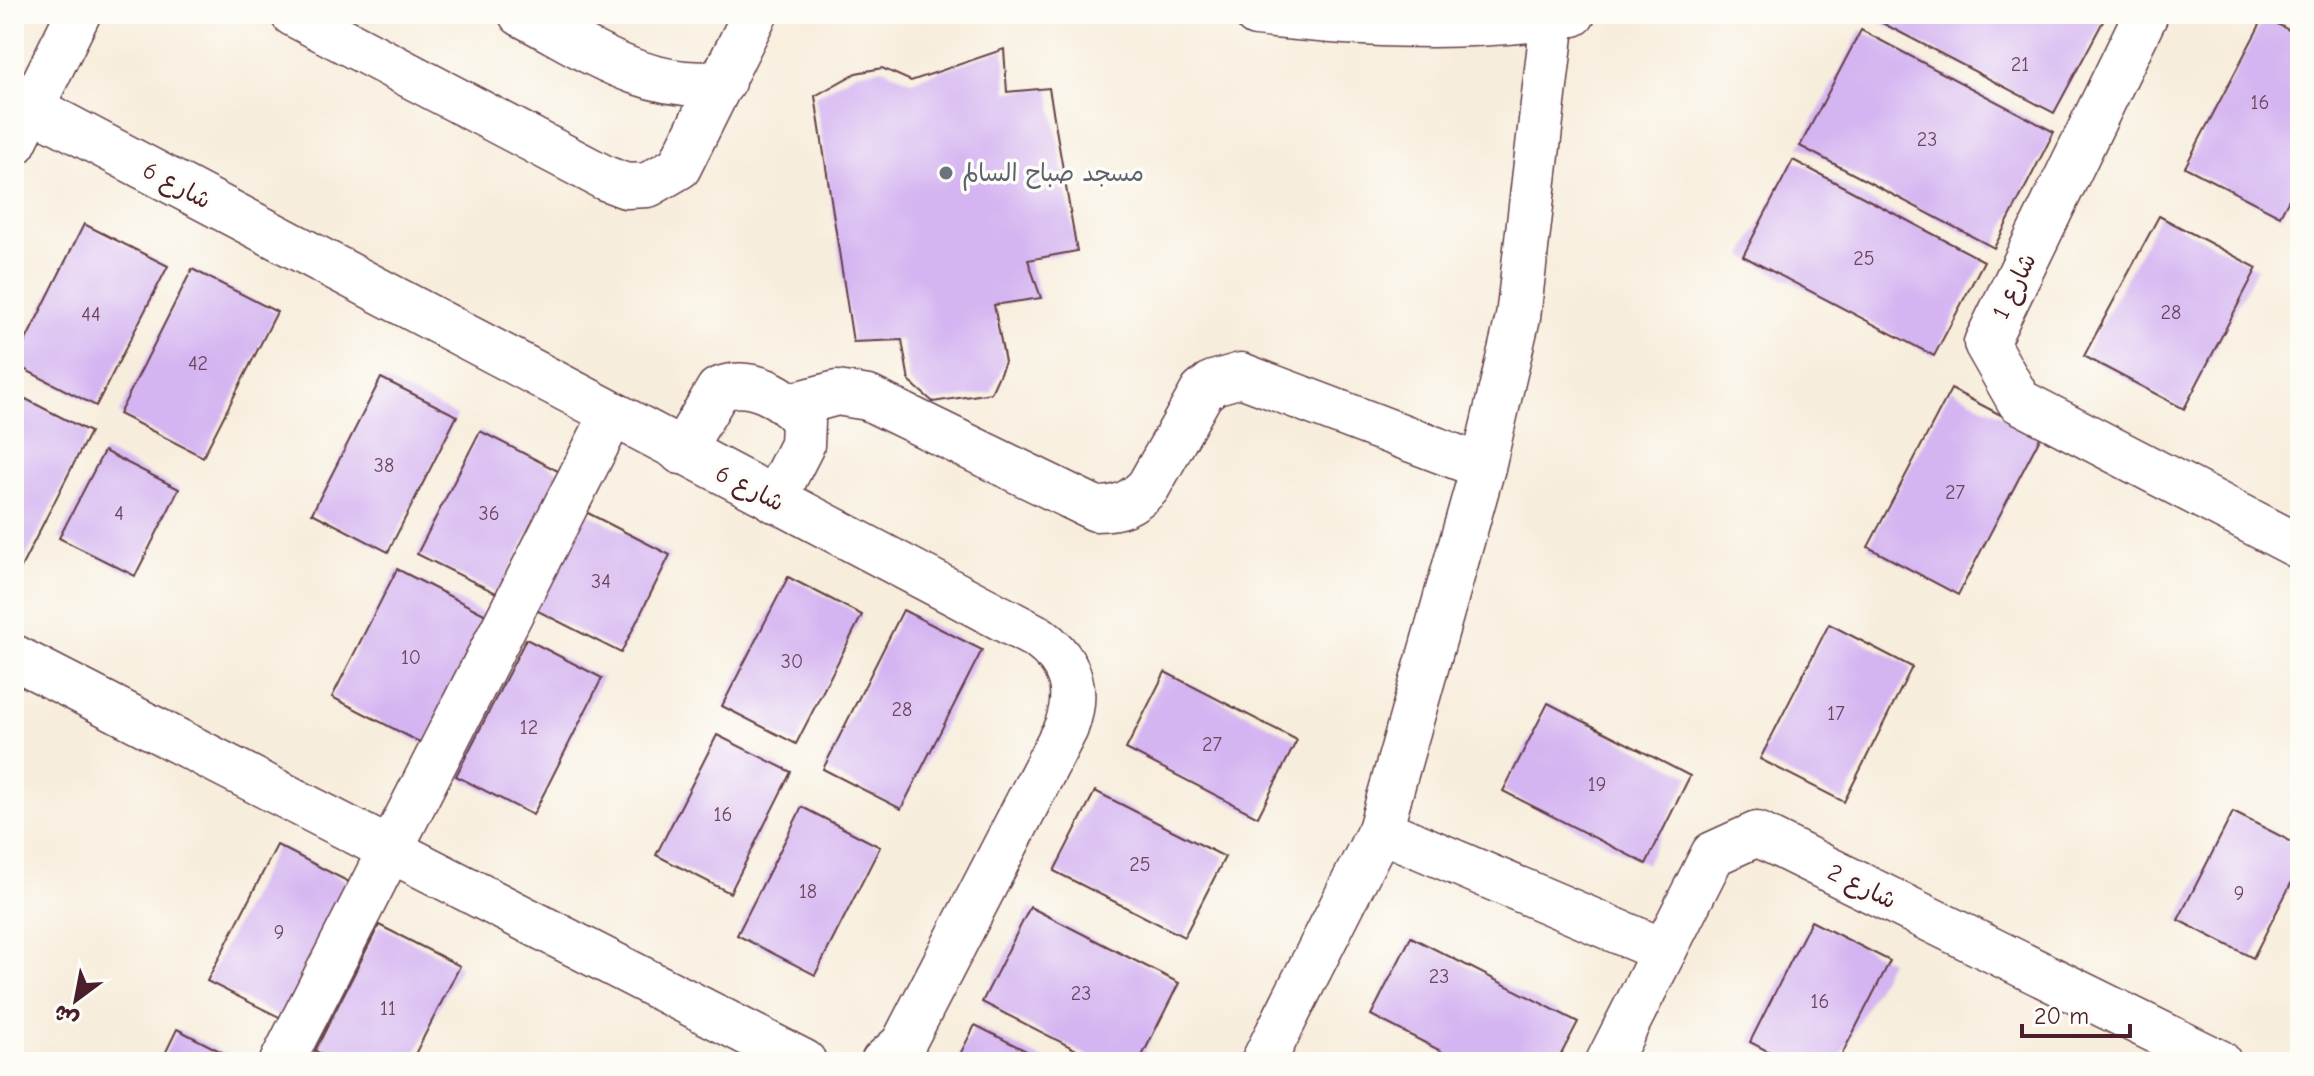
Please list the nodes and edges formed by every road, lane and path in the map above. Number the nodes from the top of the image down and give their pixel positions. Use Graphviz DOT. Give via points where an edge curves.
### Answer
graph roads {
  1 [pos="78,14"];
  2 [pos="293,14"];
  3 [pos="521,14"];
  4 [pos="1256,14"];
  5 [pos="2146,14"];
  6 [pos="1563,16"];
  7 [pos="749,17"];
  8 [pos="723,82"];
  9 [pos="23,126"];
  10 [pos="789,406"];
  11 [pos="612,415"];
  12 [pos="681,452"];
  13 [pos="1483,467"];
  14 [pos="774,500"];
  15 [pos="2300,547"];
  16 [pos="14,657"];
  17 [pos="1380,830"];
  18 [pos="390,849"];
  19 [pos="1664,951"];
  20 [pos="282,1062"];
  21 [pos="804,1062"];
  22 [pos="883,1062"];
  23 [pos="1263,1062"];
  24 [pos="1608,1062"];
  25 [pos="2219,1062"];
  1 -- 9 [label="street"];
  2 -- 8 [label="street" via="626,186 648,185 679,167"];
  3 -- 8 [label="street" via="648,78 673,84"];
  4 -- 6 [label="street" via="1342,23 1449,24"];
  5 -- 15 [label="street, شارع 1" via="1986,343 2019,401"];
  6 -- 13 [label="street" via="1518,317"];
  7 -- 8 [label="street"];
  9 -- 11 [label="street, شارع 6"];
  10 -- 12 [label="street" via="755,387 730,384 710,400"];
  10 -- 13 [label="street" via="837,393 868,398 1096,509 1125,505 1138,497 1202,392 1241,375"];
  10 -- 14 [label="street" via="803,422 805,434"];
  11 -- 12 [label="street, شارع 6"];
  11 -- 18 [label="street"];
  12 -- 14 [label="street, شارع 6"];
  13 -- 17 [label="street"];
  14 -- 22 [label="street, شارع 6" via="1039,638 1061,659 1073,688 1066,728 903,1044"];
  16 -- 18 [label="street"];
  17 -- 19 [label="street"];
  17 -- 23 [label="street"];
  18 -- 20 [label="street"];
  18 -- 21 [label="street"];
  19 -- 24 [label="street, شارع 2"];
  19 -- 25 [label="street, شارع 2" via="1713,854 1757,834"];
}
